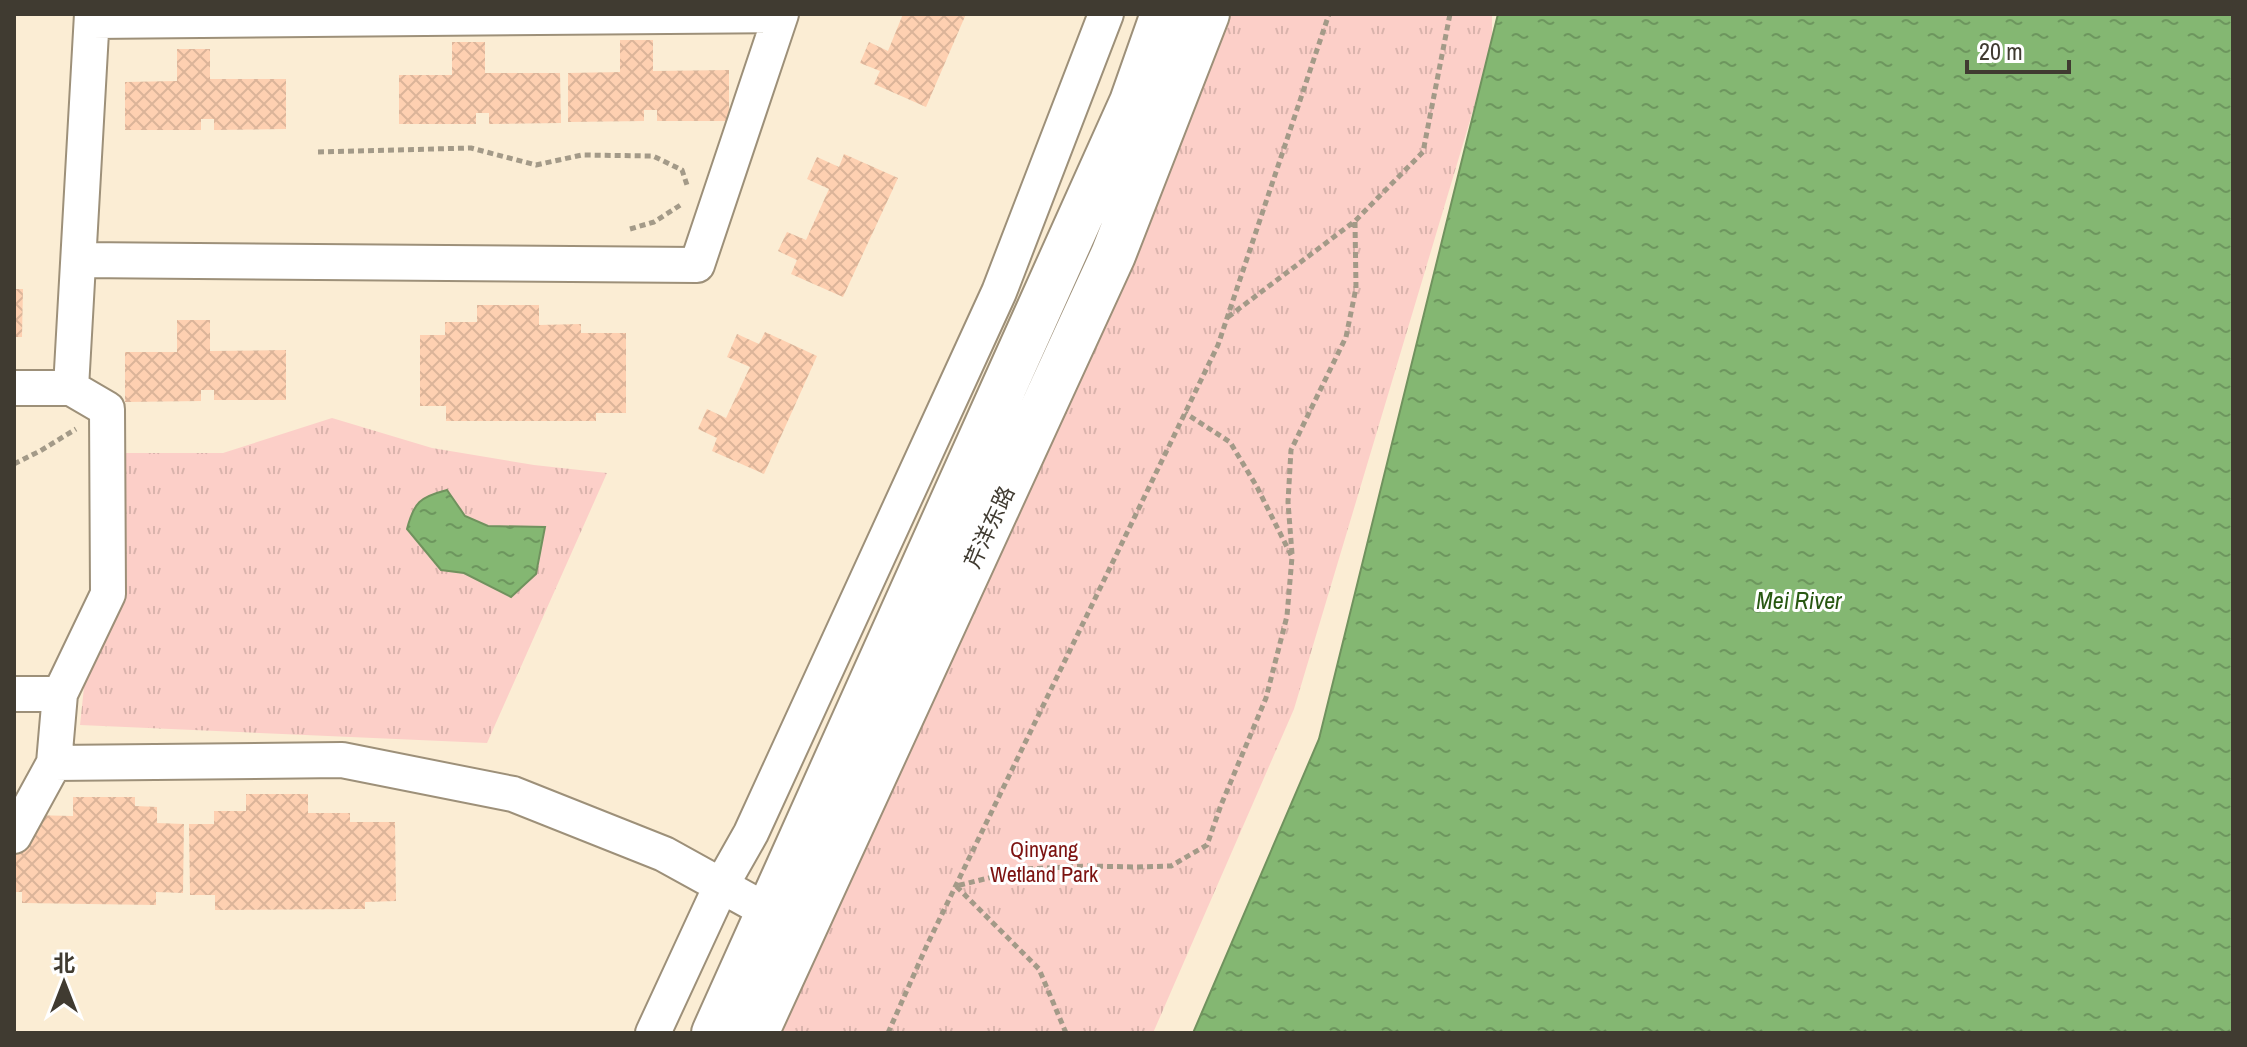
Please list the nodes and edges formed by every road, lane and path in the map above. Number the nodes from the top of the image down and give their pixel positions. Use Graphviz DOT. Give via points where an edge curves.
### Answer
graph roads {
  1 [pos="781,14"];
  2 [pos="1106,14"];
  3 [pos="1163,14"];
  4 [pos="1207,14"];
  5 [pos="1329,14"];
  6 [pos="1450,14"];
  7 [pos="92,18"];
  8 [pos="318,152"];
  9 [pos="1355,221"];
  10 [pos="618,232"];
  11 [pos="80,260"];
  12 [pos="1227,318"];
  13 [pos="14,388"];
  14 [pos="71,388"];
  15 [pos="107,409"];
  16 [pos="1185,413"];
  17 [pos="14,464"];
  18 [pos="1292,557"];
  19 [pos="14,694"];
  20 [pos="60,694"];
  21 [pos="54,763"];
  22 [pos="14,836"];
  23 [pos="721,886"];
  24 [pos="956,886"];
  25 [pos="786,922"];
  26 [pos="653,1033"];
  27 [pos="714,1033"];
  28 [pos="756,1033"];
  29 [pos="888,1033"];
  30 [pos="1066,1033"];
  1 -- 7 [label="street"];
  1 -- 11 [label="street" via="697,265"];
  2 -- 23 [label="street" via="999,292 751,833"];
  3 -- 25 [label="main road, 芹洋东路" via="1132,102"];
  4 -- 25 [label="main road, 芹洋东路" via="1113,255"];
  5 -- 12 [label="path"];
  6 -- 9 [label="path" via="1423,152"];
  7 -- 11 [label="street"];
  8 -- 10 [label="path" via="471,148 536,165 582,155 653,156 682,170 691,198 654,222"];
  9 -- 12 [label="path"];
  9 -- 18 [label="path" via="1356,288 1346,337 1291,450"];
  11 -- 14 [label="street"];
  12 -- 16 [label="path"];
  13 -- 14 [label="street"];
  14 -- 15 [label="street"];
  15 -- 17 [label="path"];
  15 -- 20 [label="street" via="108,594"];
  16 -- 18 [label="path" via="1230,442"];
  16 -- 24 [label="path"];
  18 -- 24 [label="path" via="1287,616 1266,698 1207,845 1171,866 1025,869"];
  19 -- 20 [label="street"];
  20 -- 21 [label="street"];
  21 -- 22 [label="street"];
  21 -- 23 [label="street" via="342,760 513,794 664,854"];
  23 -- 25 [label="street"];
  23 -- 26 [label="street"];
  24 -- 29 [label="path"];
  24 -- 30 [label="path" via="1039,969"];
  25 -- 27 [label="main road, 芹洋东路"];
  25 -- 28 [label="main road, 芹洋东路"];
}
